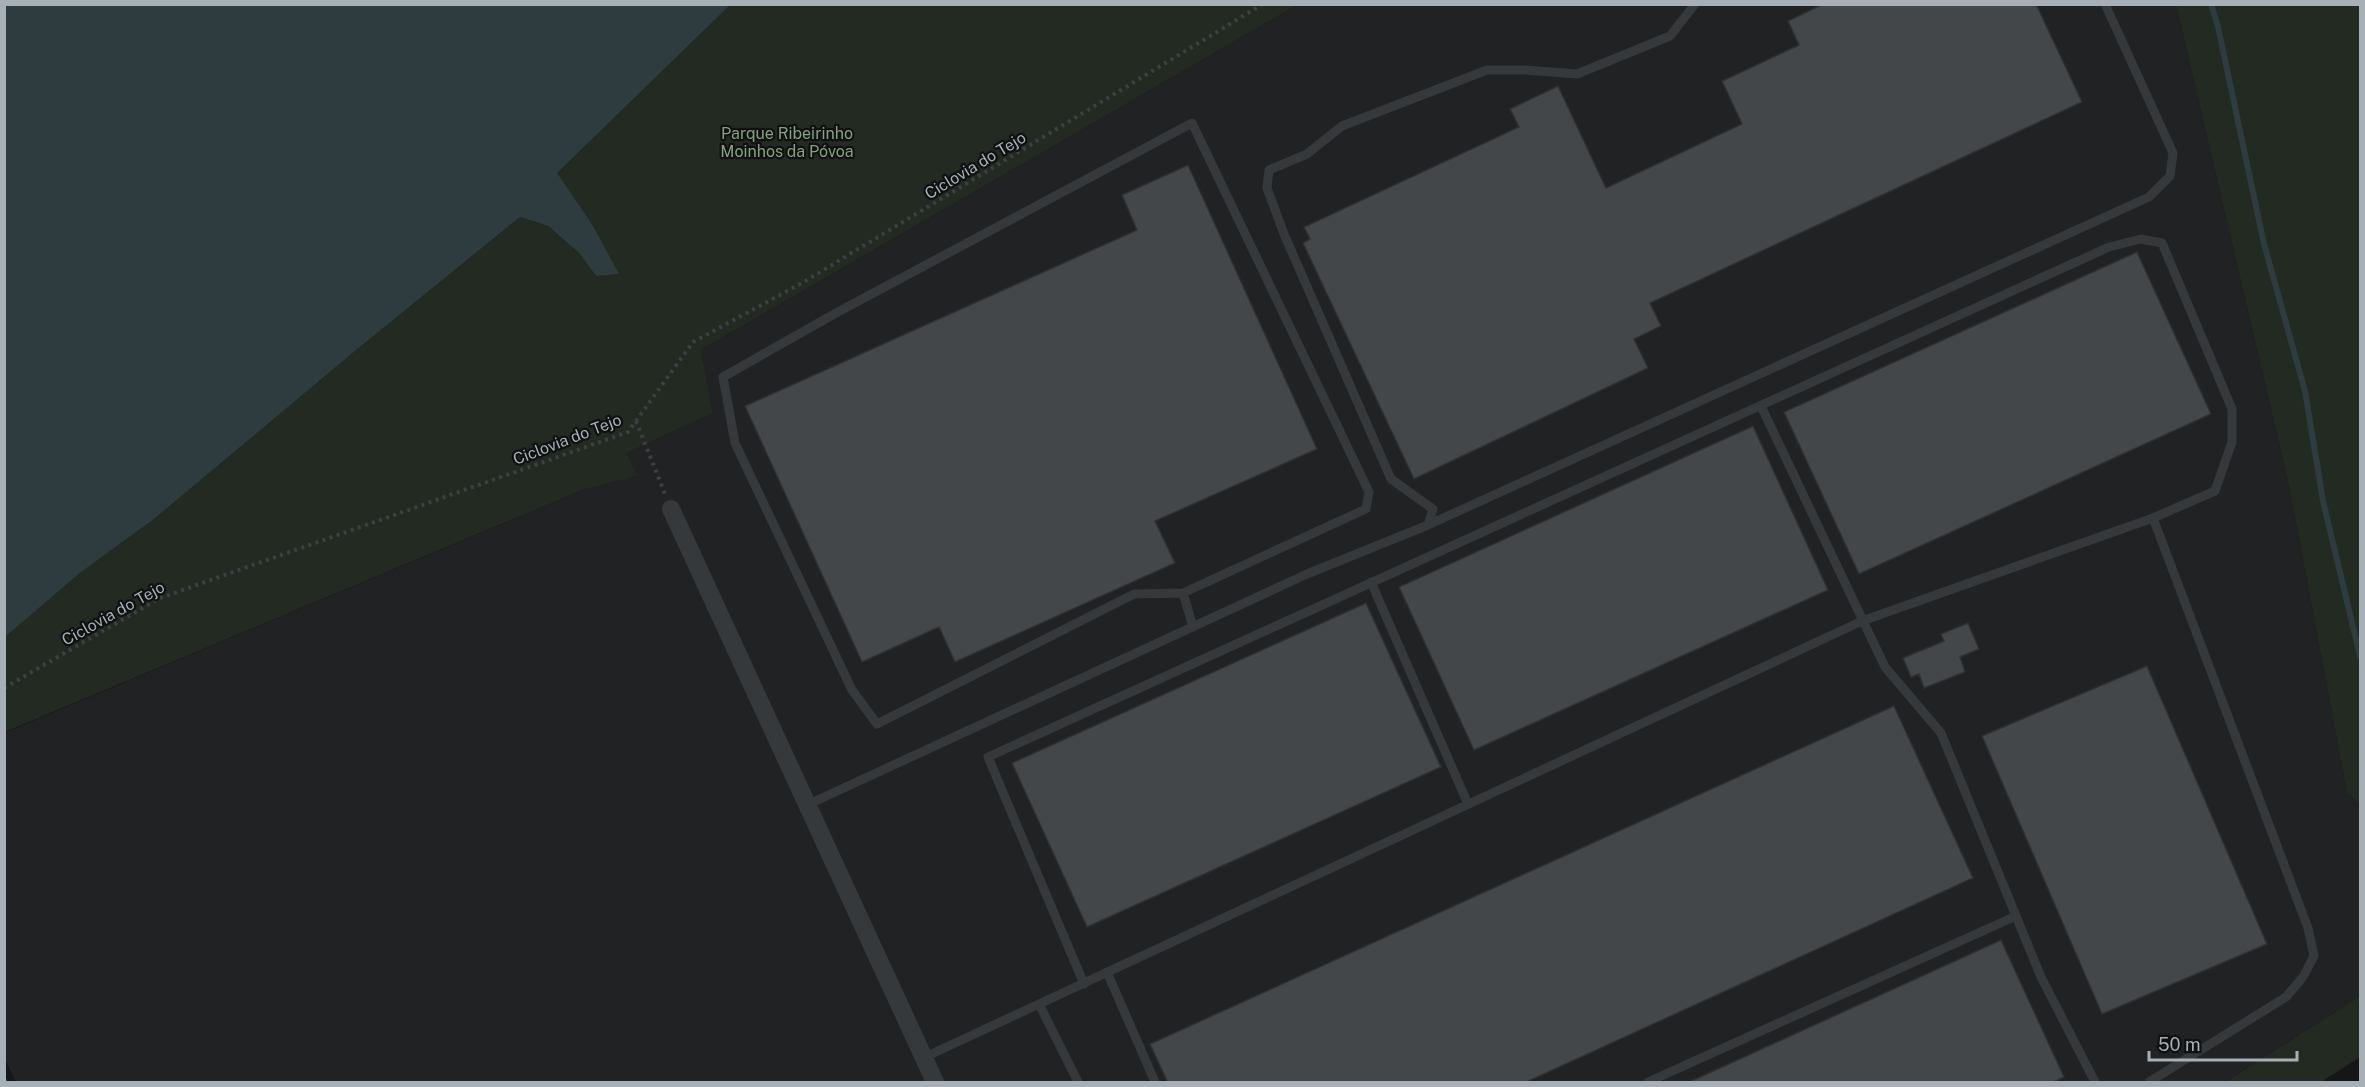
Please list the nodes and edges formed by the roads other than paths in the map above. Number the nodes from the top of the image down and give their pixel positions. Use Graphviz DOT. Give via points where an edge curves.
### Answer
graph roads {
  1 [pos="1695,4"];
  2 [pos="2104,4"];
  3 [pos="1761,406"];
  4 [pos="671,509"];
  5 [pos="2153,518"];
  6 [pos="1428,525"];
  7 [pos="1371,582"];
  8 [pos="1183,593"];
  9 [pos="1862,621"];
  10 [pos="1193,627"];
  11 [pos="1468,804"];
  12 [pos="807,805"];
  13 [pos="2016,916"];
  14 [pos="1107,972"];
  15 [pos="1084,984"];
  16 [pos="1039,1004"];
  17 [pos="923,1058"];
  18 [pos="935,1083"];
  19 [pos="1078,1083"];
  20 [pos="1155,1083"];
  21 [pos="1648,1083"];
  22 [pos="2095,1083"];
  23 [pos="2149,1083"];
  1 -- 6 [label="lane" via="1670,36 1577,74 1488,70 1342,126 1307,154 1269,170 1267,188 1284,234 1391,479 1433,509"];
  2 -- 6 [label="lane" via="2173,153 2170,176 2150,197"];
  3 -- 5 [label="lane" via="2109,247 2141,239 2162,243 2232,409 2232,441 2215,491"];
  3 -- 7 [label="lane"];
  3 -- 9 [label="lane"];
  4 -- 12 [label="street"];
  5 -- 9 [label="lane"];
  5 -- 23 [label="lane" via="2308,928 2314,956 2286,997"];
  6 -- 10 [label="lane" via="1307,574"];
  7 -- 11 [label="lane"];
  7 -- 15 [label="lane" via="988,758"];
  8 -- 8 [label="lane" via="1134,594 877,724 852,690 735,442 723,377 1192,123 1369,492 1366,509"];
  8 -- 10 [label="lane"];
  9 -- 11 [label="lane"];
  9 -- 13 [label="lane" via="1885,667 1941,733"];
  10 -- 12 [label="lane"];
  11 -- 14 [label="lane"];
  12 -- 17 [label="street"];
  13 -- 21 [label="lane"];
  13 -- 22 [label="lane" via="2041,976"];
  14 -- 15 [label="lane"];
  14 -- 20 [label="lane"];
  15 -- 16 [label="lane"];
  16 -- 17 [label="lane"];
  16 -- 19 [label="lane"];
  17 -- 18 [label="street"];
}
